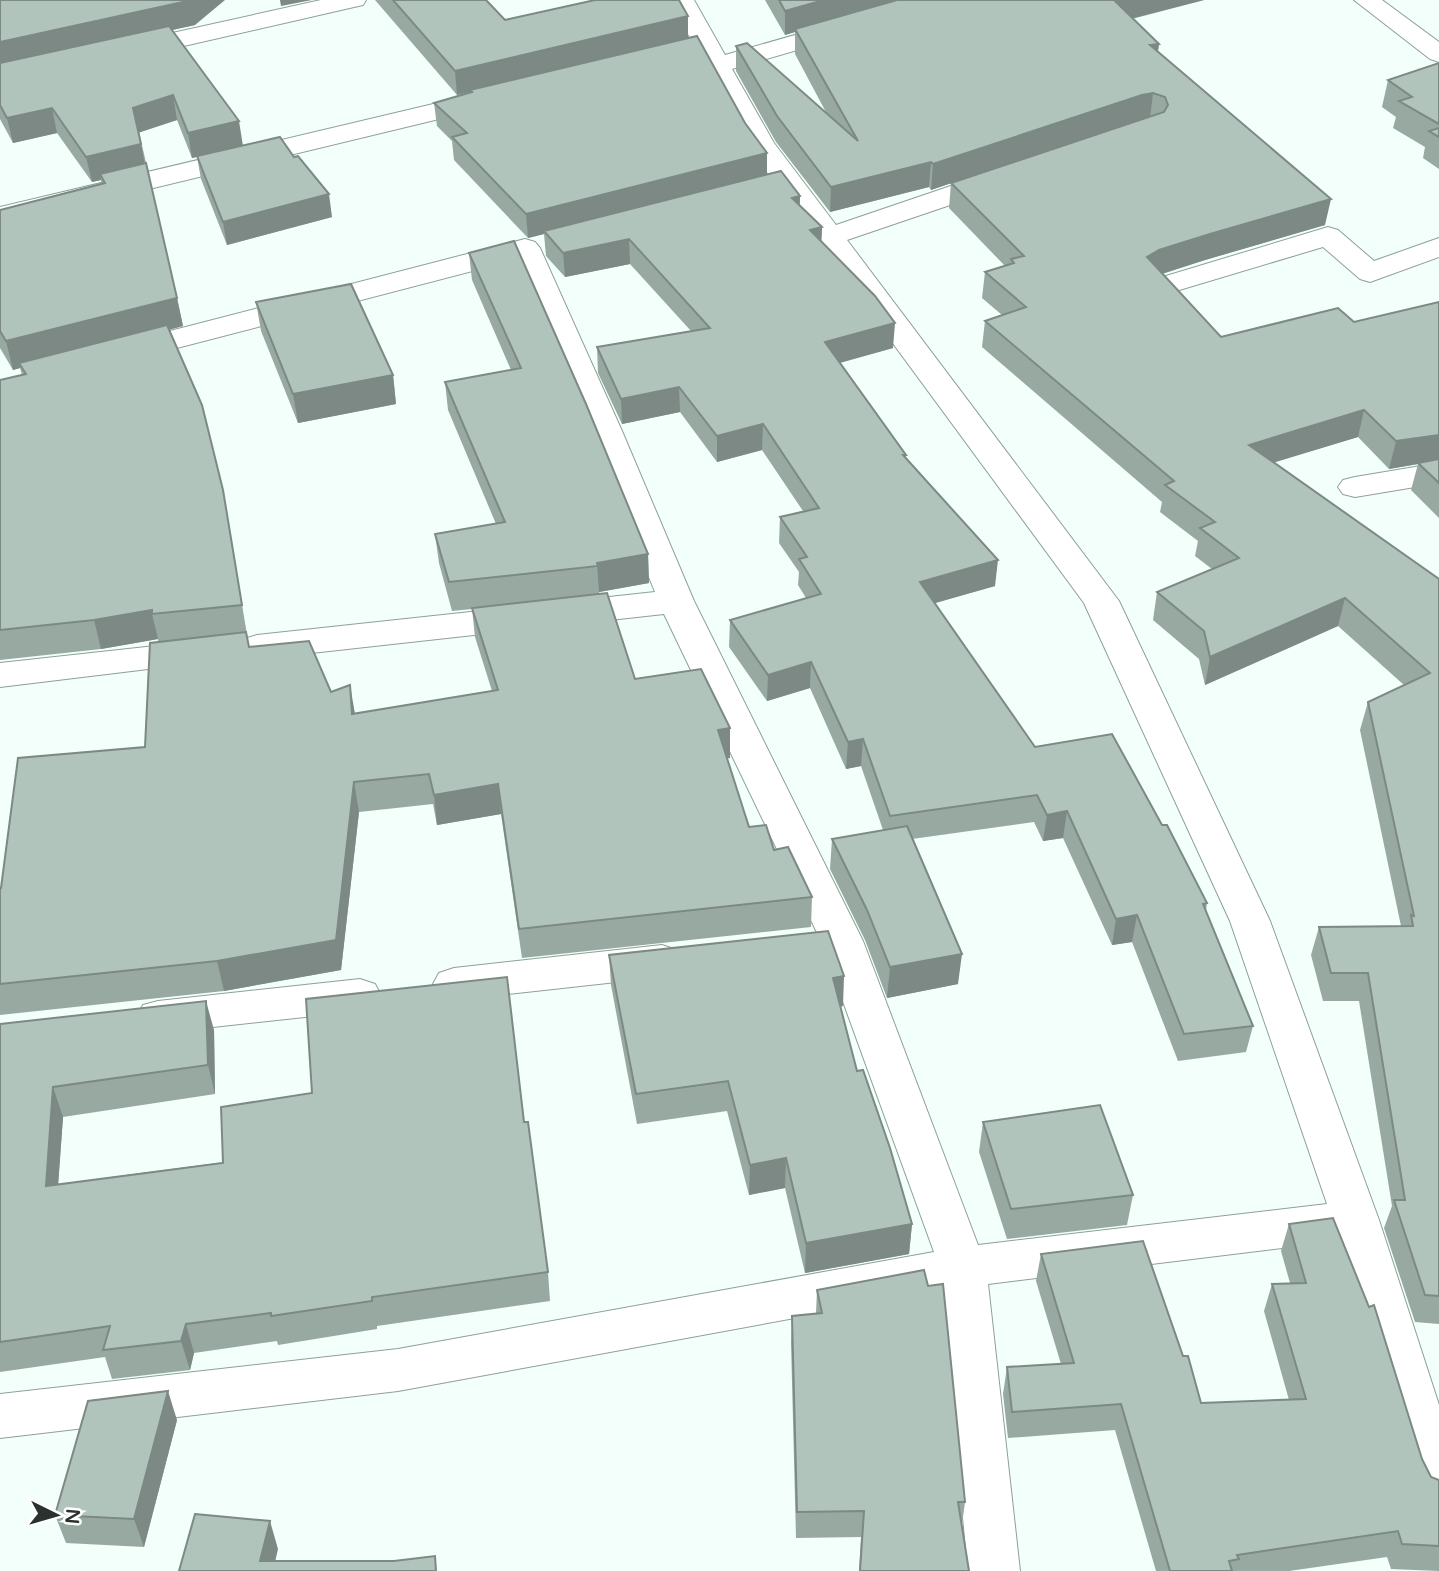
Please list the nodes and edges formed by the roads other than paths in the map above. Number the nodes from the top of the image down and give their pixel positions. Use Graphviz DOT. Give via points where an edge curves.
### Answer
graph roads {
  1 [pos="354,0"];
  2 [pos="682,0"];
  3 [pos="944,0"];
  4 [pos="1366,0"];
  5 [pos="702,54"];
  6 [pos="1439,54"];
  7 [pos="108,55"];
  8 [pos="517,92"];
  9 [pos="1021,172"];
  10 [pos="0,216"];
  11 [pos="829,237"];
  12 [pos="1439,247"];
  13 [pos="1166,285"];
  14 [pos="94,361"];
  15 [pos="1439,473"];
  16 [pos="1355,487"];
  17 [pos="676,601"];
  18 [pos="0,675"];
  19 [pos="842,941"];
  20 [pos="800,946"];
  21 [pos="704,956"];
  22 [pos="124,1021"];
  23 [pos="1356,1220"];
  24 [pos="963,1267"];
  25 [pos="0,1416"];
  26 [pos="1439,1484"];
  27 [pos="994,1571"];
  1 -- 7 [label="street"];
  2 -- 5 [label="street"];
  3 -- 5 [label="street"];
  4 -- 6 [label="street"];
  5 -- 11 [label="street" via="761,145 775,185"];
  8 -- 10 [label="street"];
  9 -- 11 [label="street"];
  11 -- 23 [label="street" via="1101,601 1250,921"];
  12 -- 13 [label="street" via="1370,273 1328,236"];
  14 -- 17 [label="street" via="538,244"];
  15 -- 16 [label="street"];
  17 -- 18 [label="street"];
  17 -- 19 [label="street"];
  19 -- 20 [label="street"];
  19 -- 24 [label="street"];
  21 -- 22 [label="street"];
  23 -- 24 [label="street"];
  23 -- 26 [label="street"];
  24 -- 25 [label="street" via="398,1370"];
  24 -- 27 [label="street"];
}
